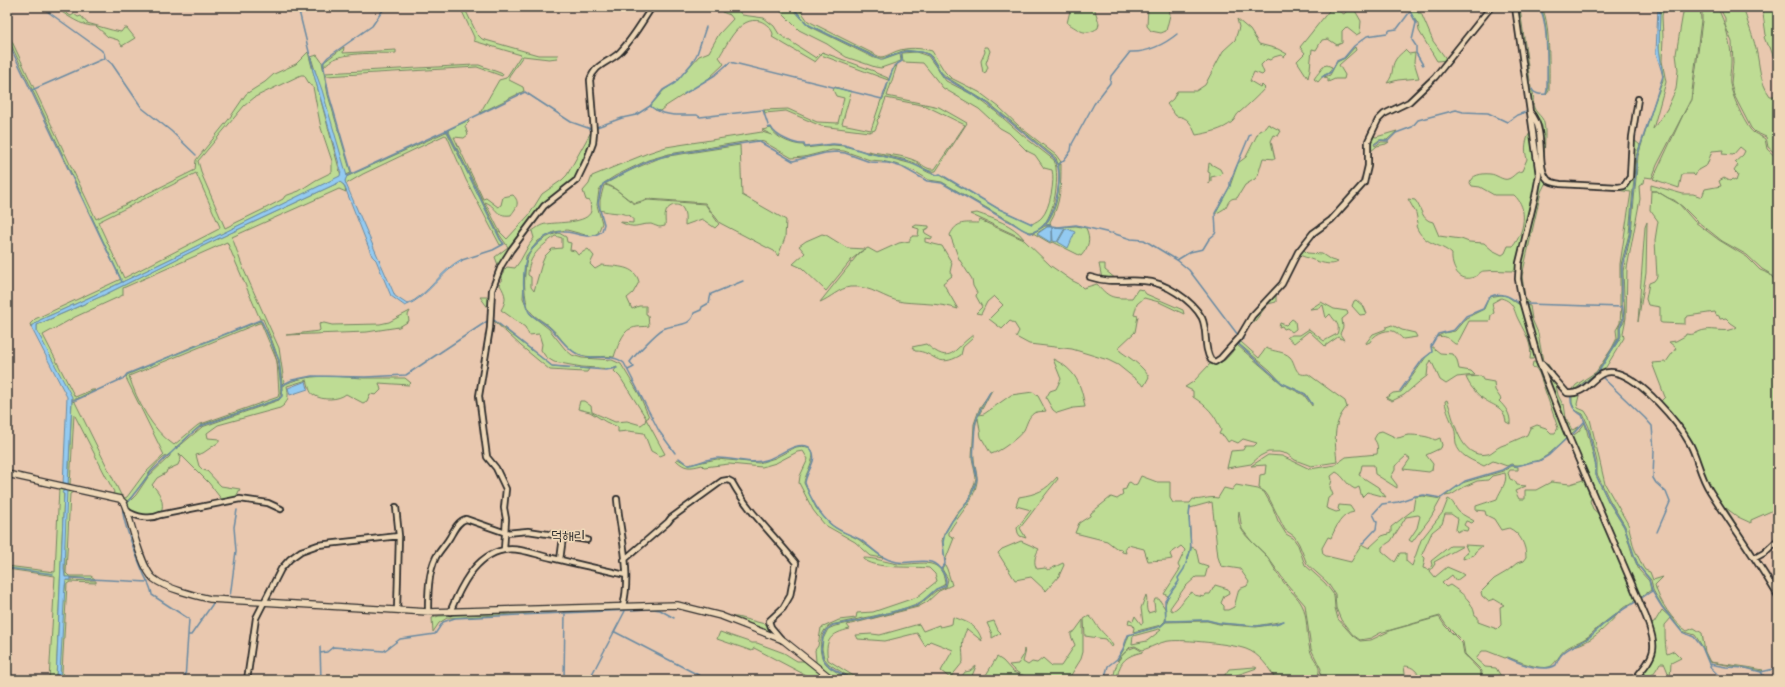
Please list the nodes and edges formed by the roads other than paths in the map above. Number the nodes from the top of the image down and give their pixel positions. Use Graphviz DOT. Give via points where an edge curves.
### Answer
graph roads {
  1 [pos="652,7"];
  2 [pos="1491,7"];
  3 [pos="1515,7"];
  4 [pos="1638,99"];
  5 [pos="1531,113"];
  6 [pos="1090,277"];
  7 [pos="1539,362"];
  8 [pos="7,474"];
  9 [pos="617,499"];
  10 [pos="396,507"];
  11 [pos="281,509"];
  12 [pos="127,511"];
  13 [pos="506,533"];
  14 [pos="399,536"];
  15 [pos="563,537"];
  16 [pos="587,540"];
  17 [pos="1778,540"];
  18 [pos="504,550"];
  19 [pos="1755,558"];
  20 [pos="560,560"];
  21 [pos="624,560"];
  22 [pos="626,575"];
  23 [pos="1778,596"];
  24 [pos="264,602"];
  25 [pos="623,606"];
  26 [pos="398,610"];
  27 [pos="428,612"];
  28 [pos="450,612"];
  29 [pos="783,640"];
  30 [pos="247,680"];
  31 [pos="833,680"];
  32 [pos="1634,680"];
  1 -- 13 [label="street" via="619,53 593,71 590,87 593,143 577,180 544,206 511,250 496,279 479,396 486,457 496,468 506,489"];
  2 -- 6 [label="street" via="1435,77 1409,102 1384,114 1378,120 1368,141 1368,166 1364,183 1331,220 1313,233 1298,252 1282,284 1252,316 1239,338 1221,358 1215,362 1211,360 1201,318 1190,302 1182,296 1147,281 1111,282"];
  3 -- 5 [label="street"];
  4 -- 5 [label="street" via="1632,137 1630,176 1624,186 1618,187 1560,184 1548,179 1543,169 1540,131 1537,120"];
  5 -- 7 [label="street" via="1539,175 1519,263 1518,279"];
  7 -- 19 [label="street" via="1567,393 1582,392 1603,373 1615,372 1640,387 1662,405 1690,444 1700,474 1709,490"];
  7 -- 32 [label="street" via="1652,633 1652,657"];
  8 -- 12 [label="street" via="120,499"];
  9 -- 21 [label="street"];
  10 -- 14 [label="street"];
  11 -- 12 [label="street" via="240,499 153,518 134,515"];
  12 -- 24 [label="street" via="145,565 153,579 210,599"];
  13 -- 15 [label="street" via="528,530"];
  13 -- 18 [label="street"];
  13 -- 27 [label="street" via="466,519 459,523 433,565"];
  14 -- 24 [label="street" via="318,545 301,551 281,569"];
  14 -- 26 [label="street"];
  15 -- 16 [label="street"];
  15 -- 20 [label="street"];
  17 -- 19 [label="street"];
  18 -- 20 [label="street" via="516,550"];
  18 -- 28 [label="street" via="492,554 474,569"];
  19 -- 23 [label="street"];
  20 -- 22 [label="street"];
  21 -- 22 [label="street"];
  21 -- 29 [label="street" via="671,518 722,481 732,482 749,509 796,562 790,596 783,608 769,622"];
  22 -- 25 [label="street"];
  24 -- 26 [label="street"];
  24 -- 30 [label="street" via="256,618"];
  25 -- 28 [label="street"];
  25 -- 29 [label="street" via="677,605 721,616"];
  26 -- 27 [label="street"];
  27 -- 28 [label="street"];
  29 -- 31 [label="street"];
}
